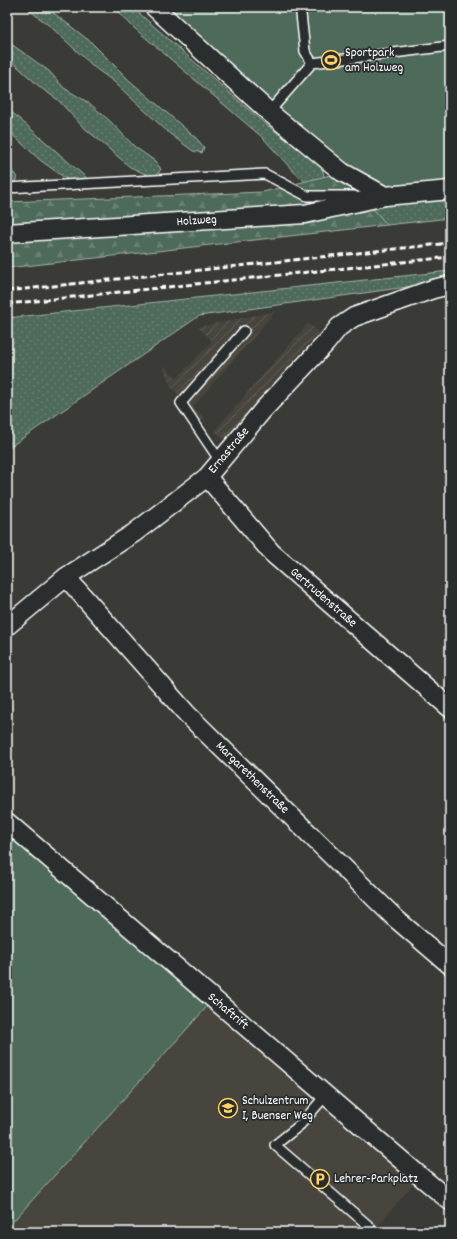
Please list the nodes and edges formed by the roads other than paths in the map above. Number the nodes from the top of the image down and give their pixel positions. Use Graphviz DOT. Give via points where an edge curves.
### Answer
graph roads {
  1 [pos="154,7"];
  2 [pos="301,14"];
  3 [pos="450,46"];
  4 [pos="312,63"];
  5 [pos="269,112"];
  6 [pos="7,188"];
  7 [pos="450,190"];
  8 [pos="385,196"];
  9 [pos="7,233"];
  10 [pos="450,285"];
  11 [pos="244,331"];
  12 [pos="220,461"];
  13 [pos="207,477"];
  14 [pos="66,578"];
  15 [pos="7,626"];
  16 [pos="450,708"];
  17 [pos="7,822"];
  18 [pos="450,965"];
  19 [pos="326,1095"];
  20 [pos="450,1201"];
  21 [pos="370,1227"];
  1 -- 5 [label="street"];
  2 -- 4 [label="lane" via="304,51"];
  3 -- 4 [label="lane"];
  4 -- 5 [label="lane"];
  5 -- 8 [label="street" via="342,172"];
  6 -- 8 [label="lane" via="265,174 307,196"];
  7 -- 8 [label="street, Holzweg"];
  8 -- 9 [label="street, Holzweg" via="305,214"];
  10 -- 12 [label="street, Ernastraße" via="354,317 339,327"];
  11 -- 12 [label="lane" via="181,403"];
  12 -- 13 [label="street, Ernastraße"];
  13 -- 14 [label="street, Ernastraße" via="134,533"];
  13 -- 16 [label="street, Gertrudenstraße" via="272,553"];
  14 -- 15 [label="street, Ernastraße"];
  14 -- 18 [label="street, Margarethenstraße" via="187,714 395,918"];
  17 -- 19 [label="street, Schaftrift"];
  19 -- 20 [label="street, Schaftrift"];
  19 -- 21 [label="lane" via="300,1125 275,1145"];
}
